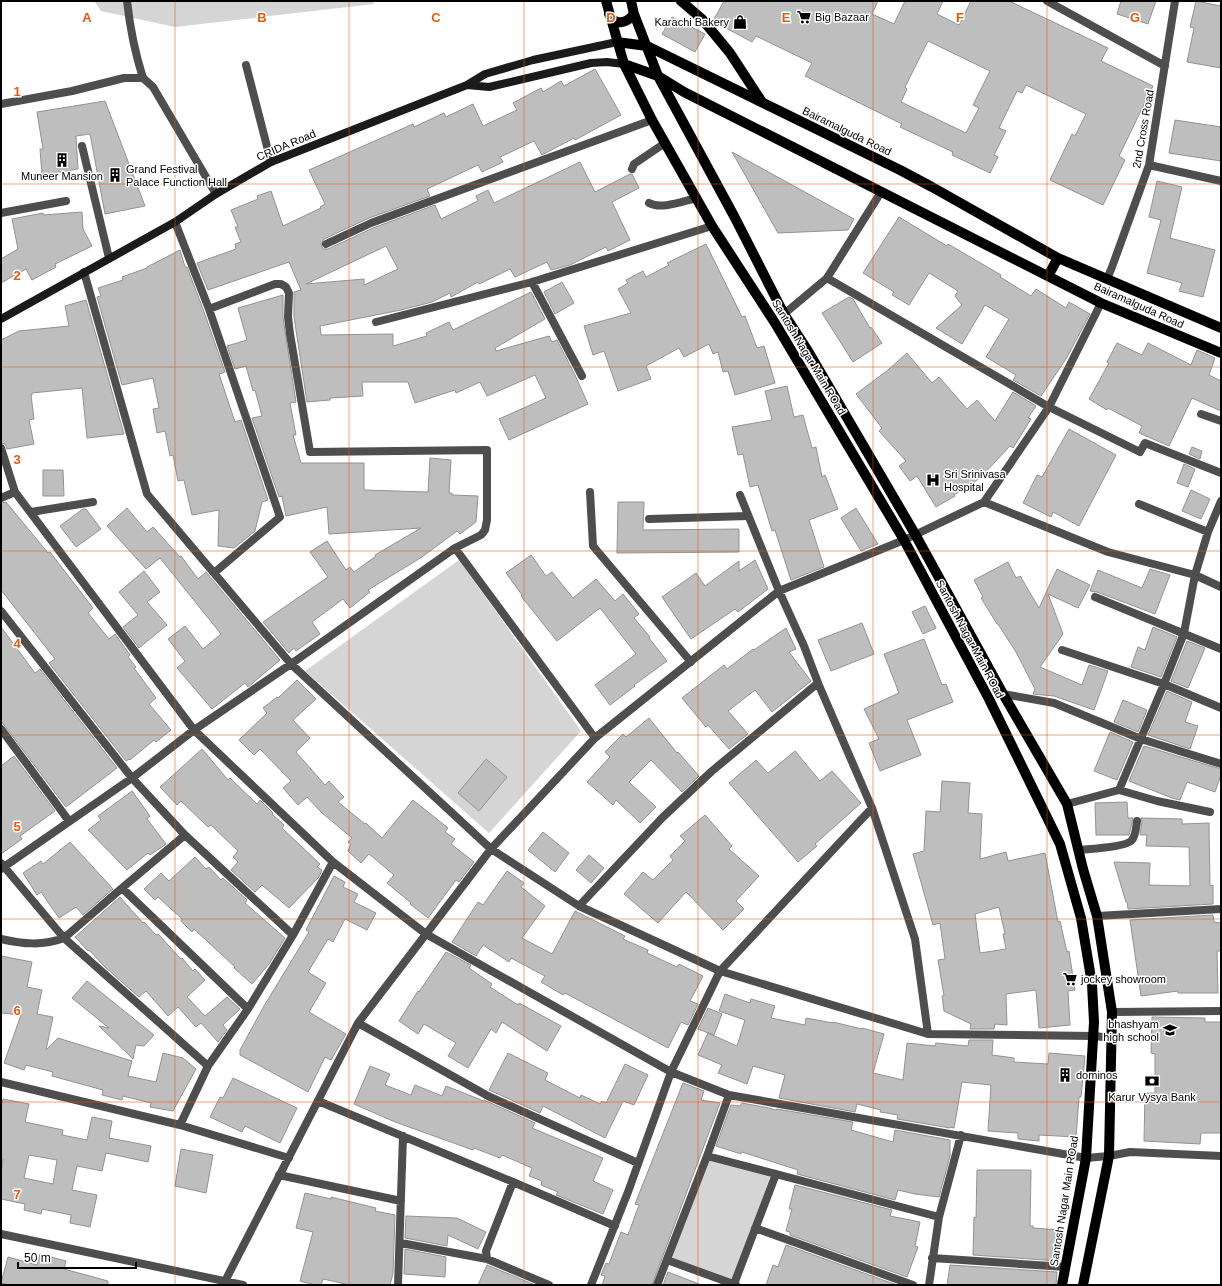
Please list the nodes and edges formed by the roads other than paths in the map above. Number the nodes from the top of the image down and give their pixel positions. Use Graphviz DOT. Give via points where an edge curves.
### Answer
graph roads {
  1 [pos="127,1"];
  2 [pos="631,1"];
  3 [pos="681,1"];
  4 [pos="1047,1"];
  5 [pos="1175,1"];
  6 [pos="607,6"];
  7 [pos="634,14"];
  8 [pos="617,42"];
  9 [pos="646,46"];
  10 [pos="624,64"];
  11 [pos="246,65"];
  12 [pos="1165,66"];
  13 [pos="658,76"];
  14 [pos="143,78"];
  15 [pos="467,85"];
  16 [pos="762,102"];
  17 [pos="1,104"];
  18 [pos="652,120"];
  19 [pos="665,144"];
  20 [pos="82,146"];
  21 [pos="271,162"];
  22 [pos="1149,165"];
  23 [pos="632,169"];
  24 [pos="1221,181"];
  25 [pos="881,192"];
  26 [pos="216,194"];
  27 [pos="697,198"];
  28 [pos="66,201"];
  29 [pos="649,203"];
  30 [pos="1,213"];
  31 [pos="175,222"];
  32 [pos="712,226"];
  33 [pos="326,244"];
  34 [pos="109,258"];
  35 [pos="1058,258"];
  36 [pos="84,272"];
  37 [pos="1048,276"];
  38 [pos="827,278"];
  39 [pos="1107,279"];
  40 [pos="532,282"];
  41 [pos="1101,303"];
  42 [pos="209,309"];
  43 [pos="784,314"];
  44 [pos="1,319"];
  45 [pos="376,322"];
  46 [pos="1221,328"];
  47 [pos="1221,354"];
  48 [pos="582,376"];
  49 [pos="1049,407"];
  50 [pos="1201,414"];
  51 [pos="1221,421"];
  52 [pos="1,448"];
  53 [pos="1221,473"];
  54 [pos="15,492"];
  55 [pos="590,492"];
  56 [pos="740,495"];
  57 [pos="1,498"];
  58 [pos="1221,501"];
  59 [pos="92,502"];
  60 [pos="984,502"];
  61 [pos="1139,504"];
  62 [pos="31,512"];
  63 [pos="748,516"];
  64 [pos="649,519"];
  65 [pos="1208,532"];
  66 [pos="915,534"];
  67 [pos="904,540"];
  68 [pos="455,548"];
  69 [pos="214,572"];
  70 [pos="1195,575"];
  71 [pos="1221,587"];
  72 [pos="779,591"];
  73 [pos="1095,597"];
  74 [pos="1,611"];
  75 [pos="1184,633"];
  76 [pos="1221,649"];
  77 [pos="1062,650"];
  78 [pos="691,662"];
  79 [pos="291,664"];
  80 [pos="818,683"];
  81 [pos="1164,684"];
  82 [pos="1003,694"];
  83 [pos="1221,708"];
  84 [pos="1,729"];
  85 [pos="194,730"];
  86 [pos="595,738"];
  87 [pos="1141,739"];
  88 [pos="1221,764"];
  89 [pos="132,778"];
  90 [pos="1119,790"];
  91 [pos="1067,804"];
  92 [pos="872,808"];
  93 [pos="1210,812"];
  94 [pos="69,821"];
  95 [pos="1137,821"];
  96 [pos="185,835"];
  97 [pos="491,849"];
  98 [pos="1079,850"];
  99 [pos="333,862"];
  100 [pos="2,866"];
  101 [pos="122,888"];
  102 [pos="579,906"];
  103 [pos="1221,909"];
  104 [pos="1097,916"];
  105 [pos="426,934"];
  106 [pos="293,935"];
  107 [pos="64,938"];
  108 [pos="1,939"];
  109 [pos="720,971"];
  110 [pos="248,1009"];
  111 [pos="1221,1010"];
  112 [pos="1112,1012"];
  113 [pos="358,1023"];
  114 [pos="928,1034"];
  115 [pos="1094,1036"];
  116 [pos="1112,1038"];
  117 [pos="208,1066"];
  118 [pos="671,1072"];
  119 [pos="1,1082"];
  120 [pos="729,1095"];
  121 [pos="318,1101"];
  122 [pos="180,1125"];
  123 [pos="961,1135"];
  124 [pos="403,1136"];
  125 [pos="707,1156"];
  126 [pos="1109,1156"];
  127 [pos="1221,1156"];
  128 [pos="289,1158"];
  129 [pos="1086,1158"];
  130 [pos="638,1163"];
  131 [pos="776,1174"];
  132 [pos="280,1175"];
  133 [pos="513,1182"];
  134 [pos="401,1201"];
  135 [pos="938,1217"];
  136 [pos="615,1226"];
  137 [pos="755,1228"];
  138 [pos="1,1234"];
  139 [pos="401,1243"];
  140 [pos="932,1258"];
  141 [pos="487,1259"];
  142 [pos="667,1260"];
  143 [pos="1066,1267"];
  144 [pos="224,1283"];
  145 [pos="243,1285"];
  146 [pos="398,1285"];
  147 [pos="549,1285"];
  148 [pos="591,1285"];
  149 [pos="657,1285"];
  150 [pos="735,1285"];
  151 [pos="913,1285"];
  152 [pos="929,1285"];
  153 [pos="1062,1285"];
  154 [pos="1083,1285"];
  1 -- 14 [label="street" via="135,52"];
  2 -- 7 [label="main road, Santosh Nagar Main ROad"];
  3 -- 16 [label="main road" via="707,24 730,53"];
  4 -- 12 [label="street"];
  5 -- 12 [label="street, 2nd Cross Road"];
  6 -- 7 [label="main road" via="616,22 630,19"];
  6 -- 8 [label="main road, Santosh Nagar Main ROad"];
  7 -- 9 [label="main road, Santosh Nagar Main ROad"];
  8 -- 9 [label="main road, Bairamalguda Road"];
  8 -- 10 [label="main road, Santosh Nagar Main ROad"];
  8 -- 15 [label="main road, CRIDA Road" via="533,60 485,74"];
  9 -- 13 [label="main road, Santosh Nagar Main ROad"];
  9 -- 16 [label="main road, Bairamalguda Road"];
  10 -- 13 [label="main road, Bairamalguda Road"];
  10 -- 15 [label="main road, CRIDA Road" via="590,63 488,87"];
  10 -- 18 [label="main road, Santosh Nagar Main ROad"];
  11 -- 21 [label="street"];
  12 -- 22 [label="street, 2nd Cross Road"];
  13 -- 25 [label="main road, Bairamalguda Road" via="684,92"];
  13 -- 43 [label="main road, Santosh Nagar Main ROad"];
  14 -- 17 [label="street" via="124,78"];
  14 -- 26 [label="street" via="153,87"];
  15 -- 21 [label="main road, CRIDA Road"];
  16 -- 35 [label="main road, Bairamalguda Road" via="932,187"];
  18 -- 19 [label="main road, Santosh Nagar Main ROad"];
  18 -- 33 [label="street" via="371,223"];
  19 -- 23 [label="street" via="634,164"];
  19 -- 27 [label="main road, Santosh Nagar Main ROad"];
  20 -- 34 [label="street"];
  21 -- 26 [label="main road, CRIDA Road"];
  22 -- 24 [label="street"];
  22 -- 39 [label="street, 2nd Cross Road"];
  25 -- 37 [label="main road, Bairamalguda Road"];
  25 -- 38 [label="street"];
  26 -- 31 [label="main road, CRIDA Road"];
  27 -- 29 [label="street" via="660,206"];
  27 -- 32 [label="main road, Santosh Nagar Main ROad"];
  28 -- 30 [label="street"];
  31 -- 34 [label="main road, CRIDA Road"];
  31 -- 42 [label="street"];
  32 -- 40 [label="street"];
  32 -- 67 [label="main road, Santosh Nagar Main ROad" via="775,323"];
  34 -- 36 [label="main road, CRIDA Road"];
  35 -- 37 [label="main road"];
  35 -- 39 [label="main road, Bairamalguda Road"];
  36 -- 44 [label="main road, CRIDA Road"];
  36 -- 69 [label="street" via="146,494"];
  37 -- 41 [label="main road, Bairamalguda Road"];
  38 -- 43 [label="street"];
  38 -- 49 [label="street"];
  39 -- 46 [label="main road, Bairamalguda Road"];
  40 -- 45 [label="street"];
  40 -- 48 [label="street"];
  41 -- 47 [label="main road, Bairamalguda Road"];
  41 -- 49 [label="street"];
  42 -- 68 [label="street" via="275,284 286,287 289,293 290,334 310,452 487,450 485,530 481,535"];
  42 -- 69 [label="street" via="280,517"];
  43 -- 66 [label="main road, Santosh Nagar Main ROad"];
  49 -- 53 [label="street" via="1140,452 1145,443"];
  49 -- 60 [label="street"];
  50 -- 51 [label="street"];
  52 -- 54 [label="street"];
  54 -- 57 [label="street"];
  54 -- 62 [label="street"];
  55 -- 78 [label="street" via="593,546"];
  56 -- 63 [label="street"];
  58 -- 65 [label="street"];
  59 -- 62 [label="street"];
  60 -- 66 [label="street"];
  60 -- 70 [label="street" via="1108,552"];
  61 -- 65 [label="street"];
  62 -- 85 [label="street"];
  63 -- 64 [label="street"];
  63 -- 72 [label="street"];
  65 -- 70 [label="street"];
  66 -- 67 [label="street"];
  66 -- 82 [label="main road, Santosh Nagar Main ROad"];
  67 -- 72 [label="street"];
  67 -- 115 [label="main road, Santosh Nagar Main ROad" via="989,699 1060,844 1082,918 1092,984"];
  68 -- 79 [label="street"];
  68 -- 86 [label="street"];
  69 -- 79 [label="street"];
  70 -- 71 [label="street"];
  70 -- 75 [label="street"];
  72 -- 78 [label="street"];
  72 -- 80 [label="street"];
  73 -- 75 [label="street"];
  74 -- 89 [label="street"];
  75 -- 76 [label="street"];
  75 -- 81 [label="street"];
  77 -- 81 [label="street"];
  78 -- 86 [label="street"];
  79 -- 85 [label="street"];
  79 -- 97 [label="street"];
  80 -- 92 [label="street"];
  80 -- 102 [label="street" via="712,771 663,817"];
  81 -- 83 [label="street"];
  81 -- 87 [label="street"];
  82 -- 87 [label="street" via="1054,703"];
  82 -- 91 [label="main road, Santosh Nagar Main ROad"];
  84 -- 94 [label="street"];
  85 -- 89 [label="street"];
  85 -- 99 [label="street"];
  86 -- 97 [label="street"];
  87 -- 88 [label="street"];
  87 -- 90 [label="street"];
  89 -- 94 [label="street"];
  89 -- 96 [label="street"];
  90 -- 91 [label="street"];
  90 -- 93 [label="street"];
  91 -- 98 [label="main road, Santosh Nagar Main ROad"];
  92 -- 109 [label="street"];
  92 -- 114 [label="street" via="915,939"];
  94 -- 100 [label="street"];
  95 -- 98 [label="street" via="1134,839 1130,843"];
  96 -- 101 [label="street"];
  96 -- 106 [label="street"];
  97 -- 102 [label="street"];
  97 -- 105 [label="street"];
  98 -- 104 [label="main road, Santosh Nagar Main ROad"];
  99 -- 105 [label="street"];
  99 -- 106 [label="street"];
  100 -- 107 [label="street"];
  101 -- 107 [label="street"];
  101 -- 110 [label="street"];
  102 -- 109 [label="street"];
  103 -- 104 [label="street"];
  104 -- 112 [label="main road, Santosh Nagar Main ROad"];
  105 -- 113 [label="street"];
  105 -- 118 [label="street"];
  106 -- 110 [label="street"];
  107 -- 108 [label="street" via="40,944"];
  107 -- 117 [label="street"];
  109 -- 114 [label="street"];
  109 -- 118 [label="street"];
  110 -- 117 [label="street"];
  111 -- 112 [label="street"];
  112 -- 116 [label="main road, Santosh Nagar Main ROad"];
  113 -- 121 [label="street"];
  113 -- 130 [label="street" via="488,1096"];
  114 -- 115 [label="street"];
  115 -- 116 [label="street"];
  115 -- 129 [label="main road, Santosh Nagar Main ROad"];
  116 -- 126 [label="main road, Santosh Nagar Main ROad"];
  117 -- 122 [label="street"];
  118 -- 120 [label="street"];
  118 -- 130 [label="street"];
  119 -- 122 [label="street"];
  120 -- 123 [label="street"];
  120 -- 125 [label="street"];
  121 -- 124 [label="street"];
  121 -- 128 [label="street"];
  122 -- 128 [label="street"];
  123 -- 129 [label="street"];
  123 -- 135 [label="street"];
  124 -- 133 [label="street"];
  124 -- 134 [label="street"];
  125 -- 131 [label="street"];
  125 -- 142 [label="street"];
  126 -- 127 [label="street" via="1130,1152"];
  126 -- 129 [label="street"];
  126 -- 154 [label="main road, Santosh Nagar Main ROad"];
  128 -- 132 [label="street"];
  129 -- 143 [label="main road, Santosh Nagar Main ROad"];
  130 -- 136 [label="street"];
  131 -- 135 [label="street"];
  131 -- 137 [label="street"];
  132 -- 134 [label="street"];
  132 -- 144 [label="street"];
  133 -- 136 [label="street"];
  133 -- 141 [label="street" via="486,1251"];
  134 -- 139 [label="street"];
  135 -- 140 [label="street"];
  136 -- 148 [label="street"];
  137 -- 150 [label="street"];
  137 -- 151 [label="street"];
  138 -- 144 [label="street"];
  139 -- 141 [label="street"];
  139 -- 146 [label="street"];
  140 -- 143 [label="street"];
  140 -- 152 [label="street"];
  141 -- 147 [label="street"];
  142 -- 149 [label="street"];
  142 -- 150 [label="street"];
  143 -- 153 [label="main road, Santosh Nagar Main ROad"];
  144 -- 145 [label="street"];
}
